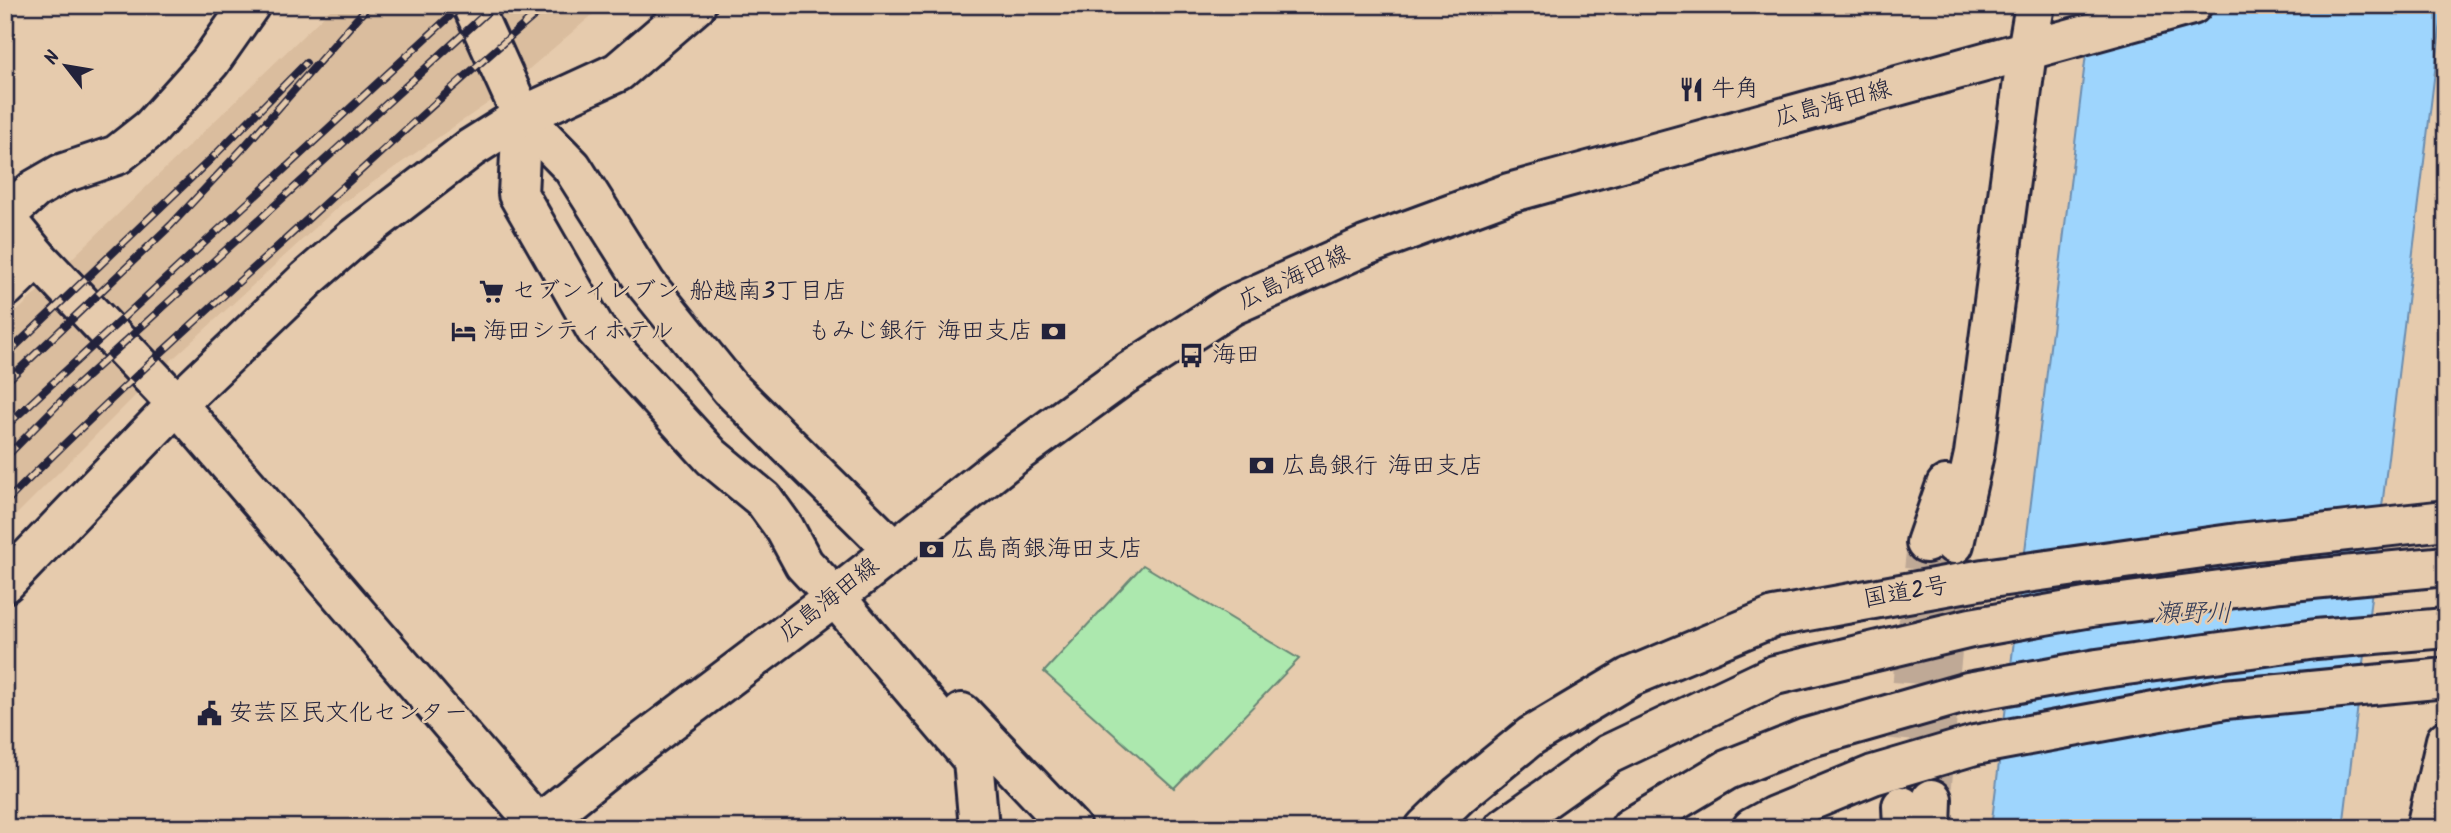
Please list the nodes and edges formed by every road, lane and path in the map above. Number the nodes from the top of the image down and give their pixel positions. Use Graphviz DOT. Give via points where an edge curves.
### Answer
graph roads {
  1 [pos="472,5"];
  2 [pos="696,5"];
  3 [pos="2035,5"];
  4 [pos="2192,5"];
  5 [pos="241,9"];
  6 [pos="2027,51"];
  7 [pos="522,116"];
  8 [pos="5,217"];
  9 [pos="37,257"];
  10 [pos="5,288"];
  11 [pos="177,404"];
  12 [pos="2446,520"];
  13 [pos="1940,544"];
  14 [pos="887,554"];
  15 [pos="2446,566"];
  16 [pos="5,583"];
  17 [pos="842,591"];
  18 [pos="2446,628"];
  19 [pos="863,630"];
  20 [pos="2446,678"];
  21 [pos="2446,740"];
  22 [pos="536,826"];
  23 [pos="979,828"];
  24 [pos="1072,828"];
  25 [pos="1426,828"];
  26 [pos="1504,828"];
  27 [pos="1630,828"];
  28 [pos="1752,828"];
  29 [pos="2426,828"];
  1 -- 7 [label="main road"];
  2 -- 7 [label="main road" via="618,72"];
  3 -- 6 [label="main road"];
  4 -- 6 [label="main road, 広島海田線"];
  5 -- 8 [label="main road" via="210,62 150,128 117,155 61,174 35,189"];
  6 -- 13 [label="main road" via="1984,374"];
  6 -- 14 [label="main road, 広島海田線" via="1509,193 1365,246 1231,306 1017,453"];
  7 -- 11 [label="main road" via="471,148 354,238"];
  7 -- 14 [label="main road" via="572,167 646,284 730,388"];
  7 -- 17 [label="main road" via="518,194 596,330 712,457 764,500 804,564"];
  8 -- 9 [label="main road"];
  9 -- 10 [label="main road"];
  9 -- 11 [label="main road"];
  11 -- 16 [label="main road"];
  11 -- 22 [label="main road"];
  12 -- 25 [label="main road, 国道2号" via="2238,543 1984,579 1774,617 1630,677 1531,736"];
  14 -- 17 [label="main road, 広島海田線"];
  15 -- 26 [label="main road" via="2091,607 1971,628 1775,675 1609,754"];
  17 -- 19 [label="main road"];
  17 -- 22 [label="main road, 広島海田線"];
  18 -- 27 [label="main road" via="2316,639 1968,692 1807,738 1727,770"];
  19 -- 23 [label="main road" via="973,760"];
  19 -- 24 [label="main road" via="898,646"];
  20 -- 28 [label="main road" via="2225,699 1975,745 1873,775"];
  21 -- 29 [label="main road"];
}
